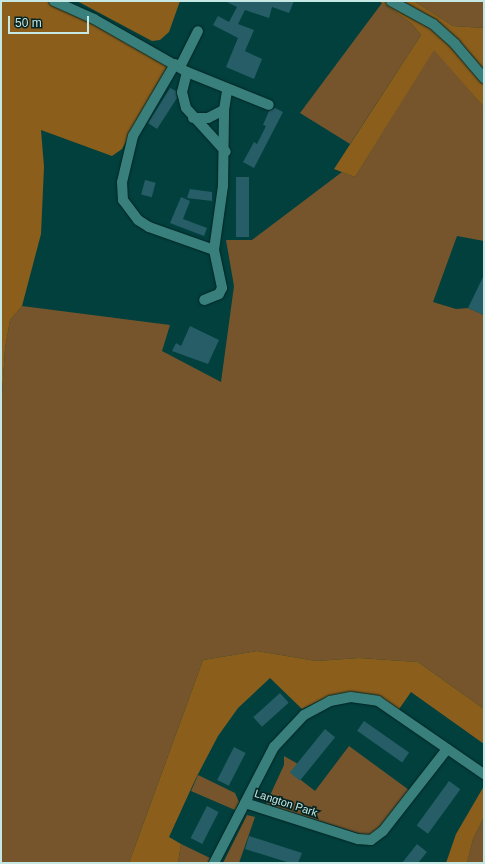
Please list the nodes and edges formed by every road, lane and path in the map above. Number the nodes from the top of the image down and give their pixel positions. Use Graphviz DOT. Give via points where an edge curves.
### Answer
graph roads {
  1 [pos="54,1"];
  2 [pos="391,1"];
  3 [pos="198,31"];
  4 [pos="181,68"];
  5 [pos="484,78"];
  6 [pos="227,90"];
  7 [pos="269,105"];
  8 [pos="224,110"];
  9 [pos="193,118"];
  10 [pos="226,152"];
  11 [pos="214,250"];
  12 [pos="204,300"];
  13 [pos="447,749"];
  14 [pos="484,774"];
  15 [pos="245,802"];
  16 [pos="214,863"];
  1 -- 4 [label="street" via="94,19"];
  2 -- 5 [label="street" via="433,24 455,44"];
  3 -- 4 [label="street"];
  4 -- 6 [label="street"];
  4 -- 9 [label="street" via="182,99"];
  4 -- 11 [label="street" via="133,136 122,182 123,200 138,220 149,227"];
  6 -- 7 [label="street"];
  6 -- 8 [label="street"];
  8 -- 9 [label="street" via="208,118"];
  8 -- 10 [label="street"];
  9 -- 10 [label="street"];
  10 -- 11 [label="street"];
  11 -- 12 [label="street" via="222,288 219,294"];
  13 -- 14 [label="street, Langton Park"];
  13 -- 15 [label="street, Langton Park" via="383,831 371,840 358,839"];
  13 -- 15 [label="street, Langton Park" via="378,702 351,697 330,701 304,714 283,735"];
  15 -- 16 [label="street"];
}
